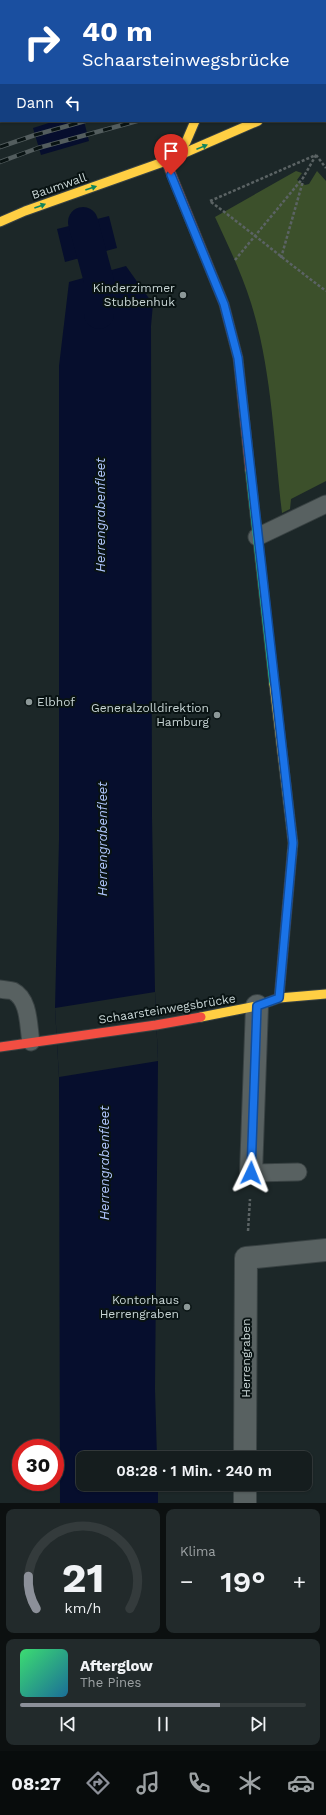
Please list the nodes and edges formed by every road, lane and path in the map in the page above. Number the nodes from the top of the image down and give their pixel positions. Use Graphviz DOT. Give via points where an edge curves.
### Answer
graph roads {
  1 [pos="194,122"];
  2 [pos="256,122"];
  3 [pos="316,155"];
  4 [pos="166,161"];
  5 [pos="326,168"];
  6 [pos="303,178"];
  7 [pos="210,201"];
  8 [pos="186,215"];
  9 [pos="0,222"];
  10 [pos="255,235"];
  11 [pos="281,258"];
  12 [pos="214,279"];
  13 [pos="326,291"];
  14 [pos="326,504"];
  15 [pos="257,537"];
  16 [pos="0,989"];
  17 [pos="326,994"];
  18 [pos="279,998"];
  19 [pos="257,1006"];
  20 [pos="31,1042"];
  21 [pos="0,1047"];
  22 [pos="298,1172"];
  23 [pos="251,1173"];
  24 [pos="326,1250"];
  25 [pos="246,1258"];
  26 [pos="245,1451"];
  27 [pos="245,1491"];
  28 [pos="245,1503"];
  1 -- 4 [label="street" via="186,142"];
  4 -- 2 [label="street, Baumwall, one-way"];
  3 -- 5 [label="path"];
  3 -- 6 [label="path"];
  3 -- 7 [label="path"];
  4 -- 8 [label="street"];
  9 -- 4 [label="street, Baumwall, one-way"];
  6 -- 10 [label="path"];
  6 -- 11 [label="path"];
  7 -- 8 [label="path"];
  7 -- 10 [label="path"];
  8 -- 12 [label="street"];
  10 -- 11 [label="path"];
  10 -- 12 [label="path" via="232,263"];
  11 -- 13 [label="path"];
  12 -- 15 [label="street" via="231,328 238,358"];
  14 -- 15 [label="lane"];
  15 -- 18 [label="street" via="293,843"];
  16 -- 20 [label="lane" via="13,991 23,1000"];
  17 -- 18 [label="street, Schaarsteinwegsbrücke"];
  18 -- 19 [label="street, Schaarsteinwegsbrücke"];
  19 -- 20 [label="street, Schaarsteinwegsbrücke"];
  19 -- 23 [label="street"];
  20 -- 21 [label="street, Schaarsteinwegsbrücke"];
  22 -- 23 [label="lane"];
  23 -- 25 [label="path"];
  24 -- 25 [label="street"];
  25 -- 26 [label="street, Herrengraben"];
  27 -- 28 [label="street"];
}
